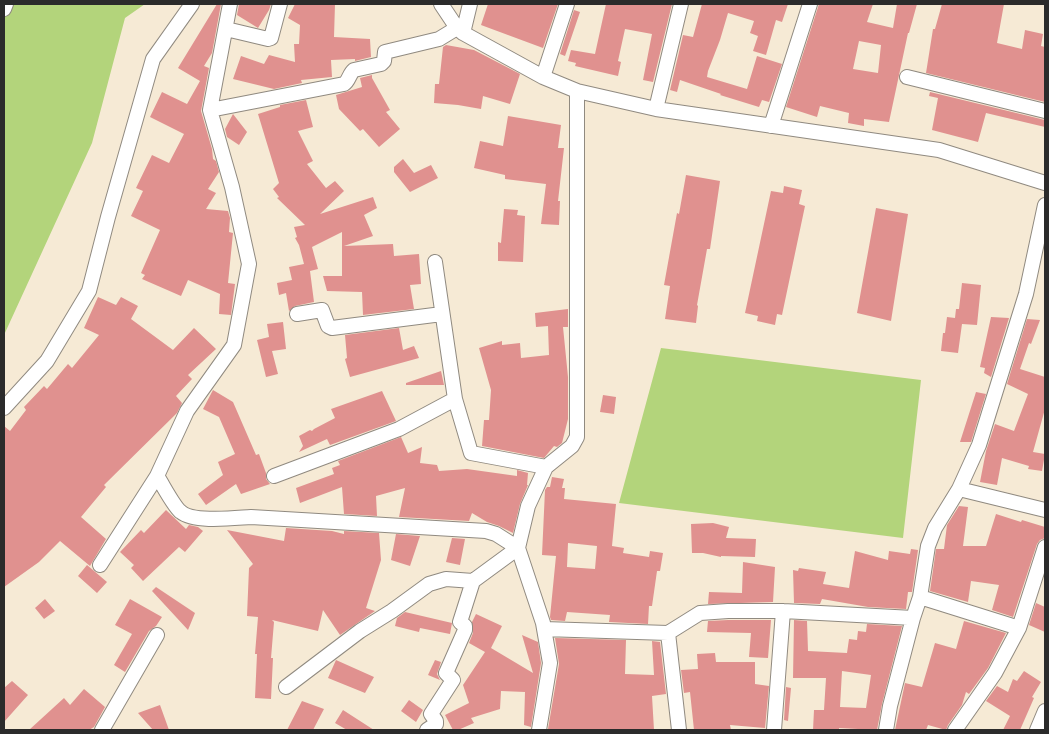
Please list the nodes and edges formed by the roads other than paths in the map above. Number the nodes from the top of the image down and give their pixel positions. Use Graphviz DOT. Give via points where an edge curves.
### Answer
graph roads {
  1 [pos="6,4"];
  2 [pos="192,4"];
  3 [pos="230,4"];
  4 [pos="280,4"];
  5 [pos="441,4"];
  6 [pos="470,4"];
  7 [pos="566,4"];
  8 [pos="681,4"];
  9 [pos="810,4"];
  10 [pos="4,9"];
  11 [pos="226,29"];
  12 [pos="460,31"];
  13 [pos="543,77"];
  14 [pos="907,77"];
  15 [pos="577,91"];
  16 [pos="656,109"];
  17 [pos="210,110"];
  18 [pos="1045,111"];
  19 [pos="771,126"];
  20 [pos="1045,183"];
  21 [pos="1045,204"];
  22 [pos="435,262"];
  23 [pos="297,314"];
  24 [pos="442,314"];
  25 [pos="455,399"];
  26 [pos="4,408"];
  27 [pos="546,467"];
  28 [pos="157,476"];
  29 [pos="274,476"];
  30 [pos="959,489"];
  31 [pos="1045,510"];
  32 [pos="1045,547"];
  33 [pos="518,548"];
  34 [pos="100,565"];
  35 [pos="473,581"];
  36 [pos="920,597"];
  37 [pos="783,611"];
  38 [pos="913,618"];
  39 [pos="1019,628"];
  40 [pos="544,629"];
  41 [pos="668,633"];
  42 [pos="157,635"];
  43 [pos="286,687"];
  44 [pos="1045,711"];
  45 [pos="102,730"];
  46 [pos="427,730"];
  47 [pos="539,730"];
  48 [pos="679,730"];
  49 [pos="774,730"];
  50 [pos="886,730"];
  51 [pos="955,730"];
  52 [pos="1037,730"];
  1 -- 10 [label="street"];
  2 -- 26 [label="street" via="153,59 89,291 47,361"];
  3 -- 11 [label="street"];
  4 -- 11 [label="street" via="271,38"];
  5 -- 12 [label="street"];
  6 -- 12 [label="street"];
  7 -- 13 [label="street"];
  8 -- 16 [label="street"];
  9 -- 19 [label="street"];
  11 -- 17 [label="street"];
  12 -- 13 [label="street"];
  12 -- 17 [label="street" via="387,51 384,62 354,70 344,84"];
  13 -- 15 [label="street"];
  14 -- 18 [label="street"];
  15 -- 16 [label="street"];
  15 -- 27 [label="street" via="577,437 572,446"];
  16 -- 19 [label="street"];
  17 -- 28 [label="street" via="248,252 248,275 234,344 187,411"];
  19 -- 20 [label="street" via="939,150"];
  21 -- 30 [label="street" via="1023,304 979,445"];
  22 -- 24 [label="street"];
  23 -- 24 [label="street" via="322,310 328,326 332,328"];
  24 -- 25 [label="street"];
  25 -- 27 [label="street" via="471,453"];
  25 -- 29 [label="street" via="399,429"];
  27 -- 33 [label="street" via="528,506"];
  28 -- 33 [label="street" via="180,512 188,516 486,531"];
  28 -- 34 [label="street"];
  30 -- 31 [label="street"];
  30 -- 36 [label="street" via="928,546"];
  32 -- 39 [label="street"];
  33 -- 35 [label="street"];
  33 -- 40 [label="street"];
  35 -- 43 [label="street" via="446,579 429,584"];
  35 -- 46 [label="street" via="460,622 465,630 446,673 454,680 432,714 436,724"];
  36 -- 38 [label="street"];
  36 -- 39 [label="street"];
  37 -- 38 [label="street"];
  37 -- 41 [label="street" via="700,613"];
  37 -- 49 [label="street"];
  38 -- 50 [label="street"];
  39 -- 51 [label="street" via="995,673"];
  40 -- 41 [label="street"];
  40 -- 47 [label="street" via="550,663"];
  41 -- 48 [label="street"];
  42 -- 45 [label="street"];
  44 -- 52 [label="street"];
}
